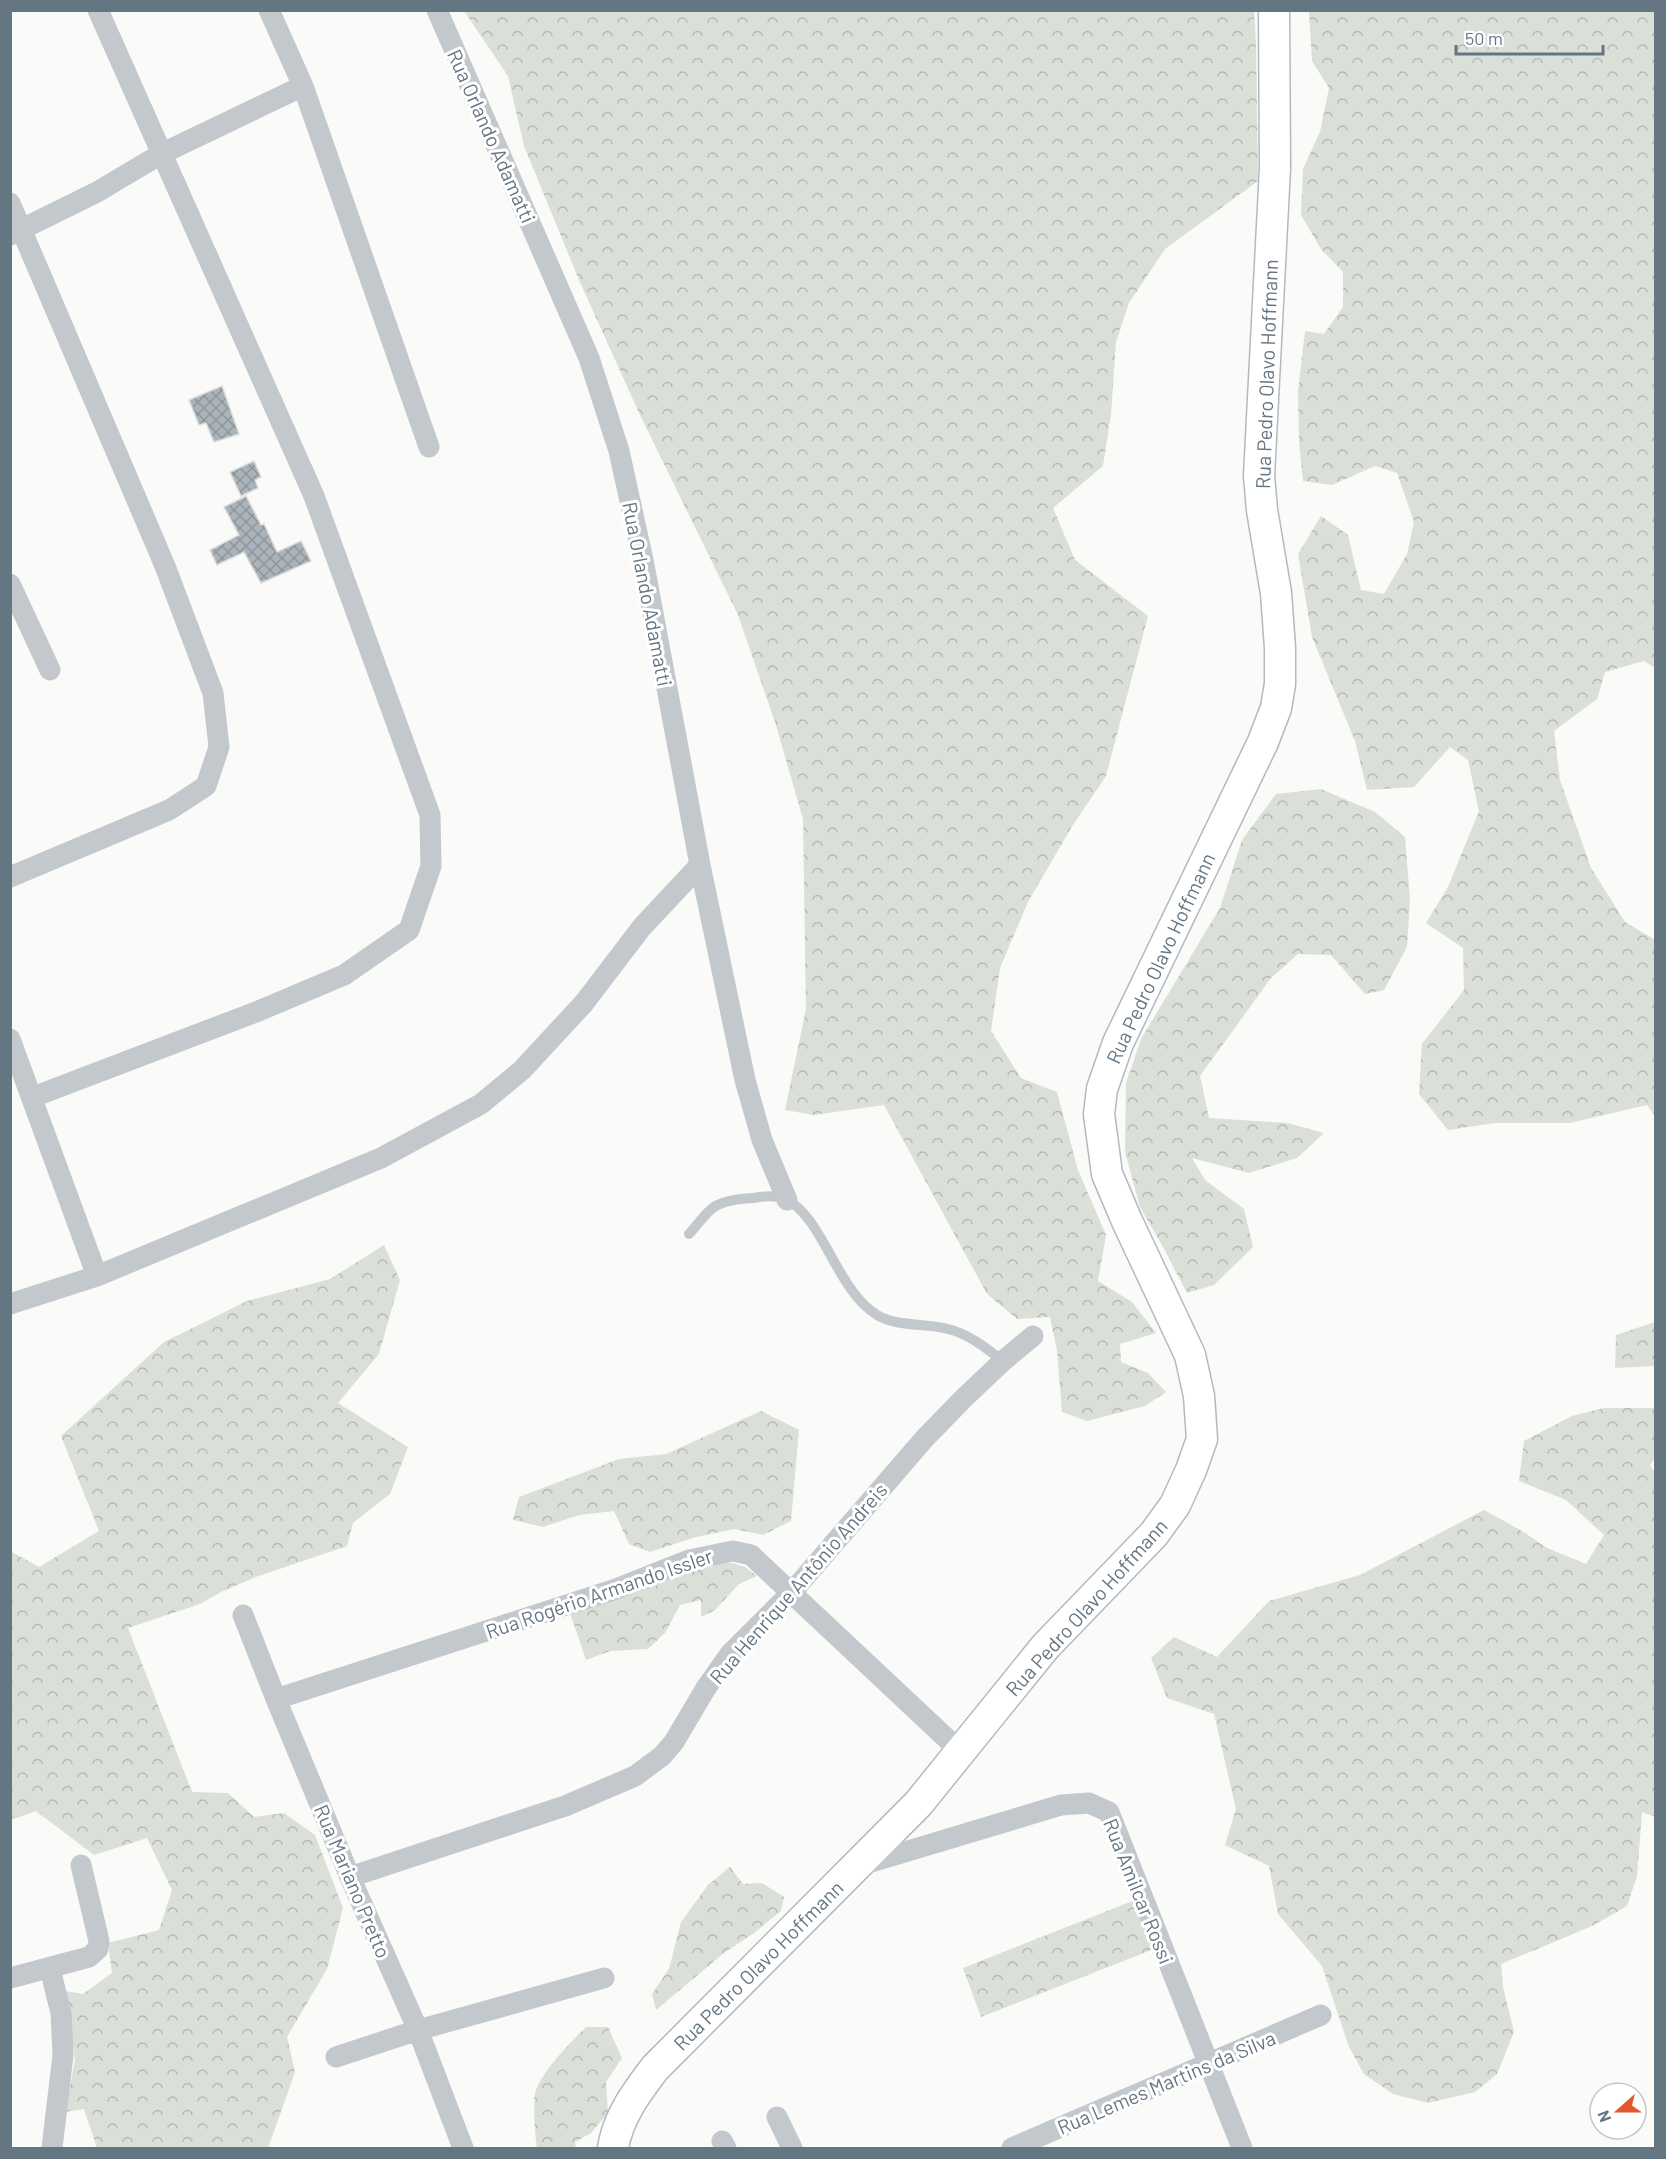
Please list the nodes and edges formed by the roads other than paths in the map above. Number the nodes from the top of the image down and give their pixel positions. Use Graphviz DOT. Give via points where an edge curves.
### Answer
graph roads {
  1 [pos="98,10"];
  2 [pos="268,10"];
  3 [pos="437,10"];
  4 [pos="1274,10"];
  5 [pos="303,86"];
  6 [pos="161,154"];
  7 [pos="10,203"];
  8 [pos="17,233"];
  9 [pos="429,447"];
  10 [pos="10,584"];
  11 [pos="50,670"];
  12 [pos="700,865"];
  13 [pos="10,876"];
  14 [pos="10,1038"];
  15 [pos="33,1097"];
  16 [pos="787,1200"];
  17 [pos="689,1234"];
  18 [pos="97,1276"];
  19 [pos="10,1304"];
  20 [pos="1033,1336"];
  21 [pos="1003,1361"];
  22 [pos="792,1592"];
  23 [pos="243,1614"];
  24 [pos="276,1699"];
  25 [pos="962,1752"];
  26 [pos="81,1865"];
  27 [pos="855,1867"];
  28 [pos="350,1877"];
  29 [pos="50,1969"];
  30 [pos="10,1978"];
  31 [pos="604,1978"];
  32 [pos="1321,2015"];
  33 [pos="418,2030"];
  34 [pos="336,2057"];
  35 [pos="1209,2064"];
  36 [pos="777,2117"];
  37 [pos="52,2148"];
  38 [pos="463,2148"];
  39 [pos="613,2148"];
  40 [pos="791,2148"];
  41 [pos="1012,2148"];
  42 [pos="1242,2148"];
  1 -- 6 [label="street"];
  2 -- 5 [label="street"];
  3 -- 12 [label="street, Rua Orlando Adamatti" via="589,358 618,451 643,560"];
  4 -- 25 [label="street, Rua Pedro Olavo Hoffmann" via="1275,168 1260,476 1276,593 1280,684 1263,742 1118,1043 1102,1089 1099,1114 1107,1174 1190,1355 1199,1396 1202,1438 1175,1505 1155,1534 1044,1647"];
  5 -- 6 [label="street"];
  5 -- 9 [label="street"];
  6 -- 8 [label="street" via="98,192"];
  6 -- 15 [label="street" via="314,496 430,815 431,866 409,930 344,975"];
  7 -- 8 [label="street"];
  8 -- 13 [label="street" via="165,566 213,693 219,747 206,786 169,810"];
  10 -- 11 [label="street"];
  12 -- 16 [label="street, Rua Orlando Adamatti" via="745,1080 762,1140"];
  12 -- 18 [label="street" via="642,927 584,1003 522,1070 481,1104 381,1158"];
  14 -- 15 [label="street"];
  15 -- 18 [label="street"];
  16 -- 17 [label="lane" via="764,1196 724,1203 713,1207"];
  16 -- 21 [label="lane, Rua Orlando Adamatti" via="812,1225 860,1302 879,1317 949,1329 978,1342"];
  18 -- 19 [label="street"];
  20 -- 21 [label="street, Rua Henrique Antônio Andreis"];
  21 -- 22 [label="street, Rua Henrique Antônio Andreis" via="925,1438"];
  22 -- 24 [label="street, Rua Rogério Armando Issler" via="751,1555 718,1553"];
  22 -- 25 [label="street, Rua Rogério Armando Issler"];
  22 -- 28 [label="street, Rua Henrique Antônio Andreis" via="730,1654 674,1742 635,1776 565,1806"];
  23 -- 24 [label="street, Rua Mariano Pretto"];
  24 -- 28 [label="street, Rua Mariano Pretto"];
  25 -- 27 [label="street, Rua Pedro Olavo Hoffmann" via="918,1804"];
  26 -- 29 [label="street" via="98,1949 89,1957"];
  27 -- 35 [label="street, Rua Amilcar Rossi" via="1061,1805 1089,1803 1109,1812"];
  27 -- 39 [label="street, Rua Pedro Olavo Hoffmann" via="655,2068 631,2100 616,2130"];
  28 -- 33 [label="street, Rua Mariano Pretto"];
  29 -- 30 [label="street"];
  29 -- 37 [label="street" via="61,2013 63,2055"];
  31 -- 33 [label="street"];
  32 -- 35 [label="street, Rua Lemes Martins da Silva"];
  33 -- 34 [label="street"];
  33 -- 38 [label="street, Rua Mariano Pretto"];
  35 -- 41 [label="street, Rua Lemes Martins da Silva"];
  35 -- 42 [label="street, Rua Amilcar Rossi"];
  36 -- 40 [label="street"];
}
